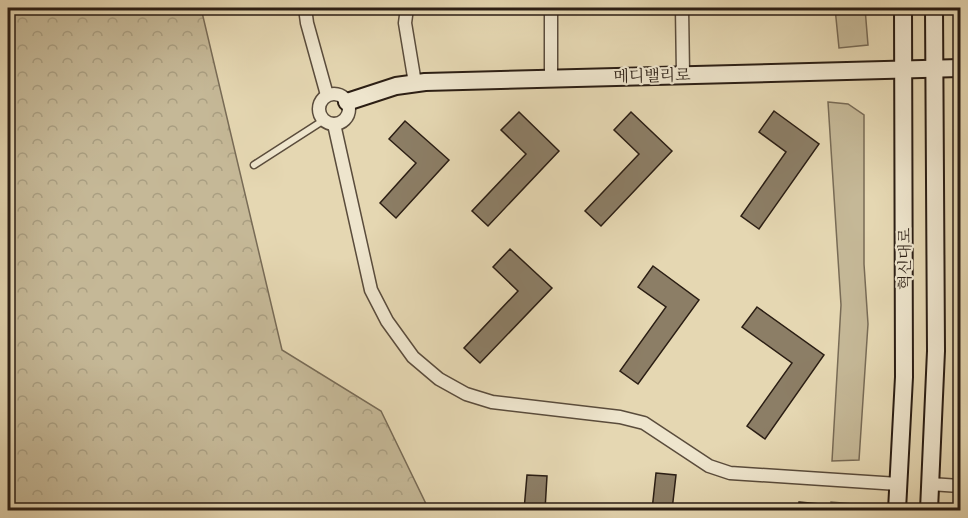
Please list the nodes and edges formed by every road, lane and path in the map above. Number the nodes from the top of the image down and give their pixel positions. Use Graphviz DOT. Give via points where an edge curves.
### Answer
graph roads {
  1 [pos="305,8"];
  2 [pos="407,8"];
  3 [pos="550,8"];
  4 [pos="682,8"];
  5 [pos="903,8"];
  6 [pos="934,8"];
  7 [pos="935,68"];
  8 [pos="960,68"];
  9 [pos="904,69"];
  10 [pos="683,74"];
  11 [pos="551,77"];
  12 [pos="415,83"];
  13 [pos="327,95"];
  14 [pos="347,102"];
  15 [pos="329,122"];
  16 [pos="254,165"];
  17 [pos="898,484"];
  18 [pos="930,484"];
  19 [pos="960,486"];
  20 [pos="897,510"];
  21 [pos="929,510"];
  1 -- 13 [label="street"];
  2 -- 12 [label="street" via="405,23"];
  3 -- 11 [label="street"];
  4 -- 10 [label="street"];
  5 -- 9 [label="main road, 혁신대로"];
  6 -- 7 [label="main road"];
  7 -- 8 [label="main road, 메디밸리로"];
  7 -- 9 [label="main road, 메디밸리로"];
  7 -- 18 [label="main road" via="936,351"];
  9 -- 10 [label="main road, 메디밸리로"];
  9 -- 17 [label="main road, 혁신대로" via="904,377"];
  10 -- 11 [label="main road, 메디밸리로"];
  11 -- 12 [label="main road, 메디밸리로"];
  12 -- 14 [label="main road, 메디밸리로"];
  13 -- 14 [label="street" via="341,96"];
  13 -- 15 [label="street" via="319,112"];
  14 -- 15 [label="street" via="347,116 339,123"];
  15 -- 16 [label="lane"];
  15 -- 17 [label="street" via="371,290 413,357 439,380 492,402 644,423 709,466 730,473"];
  17 -- 20 [label="main road, 혁신대로"];
  18 -- 19 [label="street"];
  18 -- 21 [label="main road"];
}
